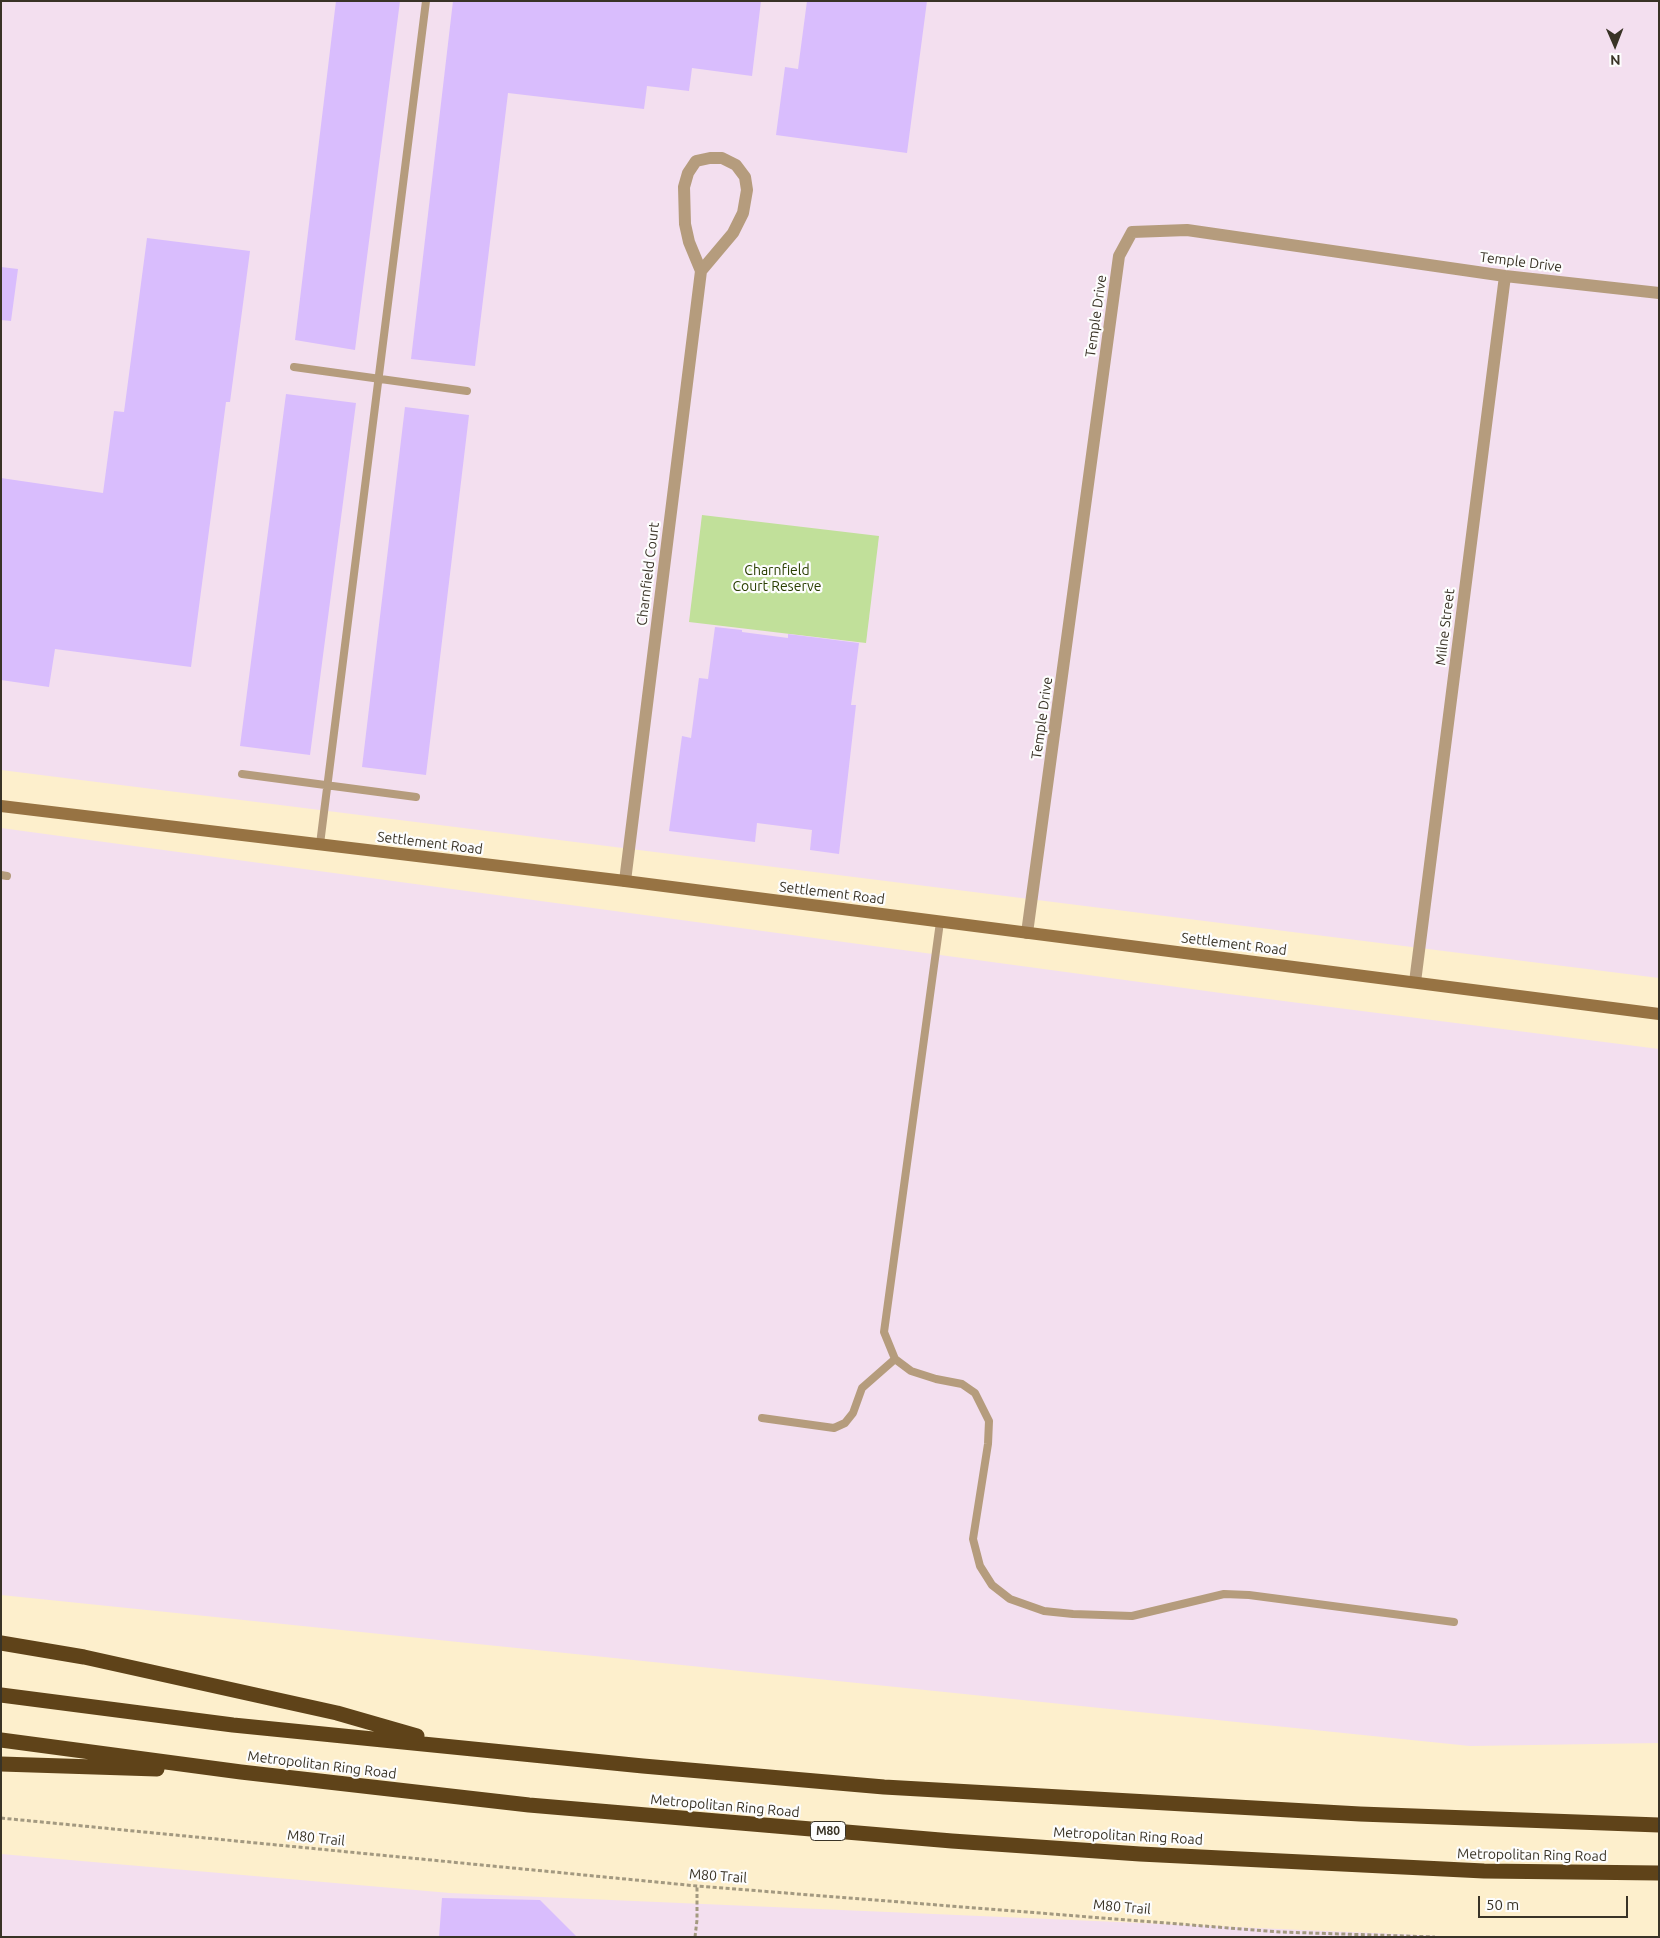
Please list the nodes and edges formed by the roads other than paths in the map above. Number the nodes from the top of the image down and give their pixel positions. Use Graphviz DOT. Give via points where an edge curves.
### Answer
graph roads {
  1 [pos="426,1"];
  2 [pos="701,271"];
  3 [pos="1505,276"];
  4 [pos="1659,293"];
  5 [pos="294,367"];
  6 [pos="379,379"];
  7 [pos="467,391"];
  8 [pos="242,774"];
  9 [pos="328,786"];
  10 [pos="416,796"];
  11 [pos="1,806"];
  12 [pos="320,844"];
  13 [pos="626,881"];
  14 [pos="940,922"];
  15 [pos="1027,933"];
  16 [pos="1415,982"];
  17 [pos="1659,1014"];
  18 [pos="895,1359"];
  19 [pos="762,1418"];
  20 [pos="1454,1622"];
  21 [pos="1,1643"];
  22 [pos="1,1695"];
  23 [pos="1,1740"];
  24 [pos="452,1746"];
  25 [pos="1,1764"];
  26 [pos="241,1772"];
  27 [pos="1659,1825"];
  28 [pos="1659,1874"];
  1 -- 6 [label="lane"];
  2 -- 2 [label="street, Charnfield Court" via="685,224 684,187 696,161 722,158 736,165 745,177 746,202 733,233"];
  2 -- 13 [label="street, Charnfield Court"];
  3 -- 4 [label="street, Temple Drive"];
  3 -- 15 [label="street, Temple Drive" via="1187,230 1132,232 1119,256"];
  3 -- 16 [label="street, Milne Street"];
  5 -- 6 [label="lane"];
  6 -- 7 [label="lane"];
  6 -- 9 [label="lane"];
  8 -- 9 [label="lane"];
  9 -- 10 [label="lane"];
  9 -- 12 [label="lane"];
  11 -- 12 [label="main road, Settlement Road"];
  12 -- 13 [label="main road, Settlement Road"];
  13 -- 14 [label="main road, Settlement Road"];
  14 -- 15 [label="main road, Settlement Road"];
  14 -- 18 [label="lane" via="884,1332"];
  15 -- 16 [label="main road, Settlement Road"];
  16 -- 17 [label="main road, Settlement Road"];
  18 -- 19 [label="lane" via="862,1388 853,1413 845,1423 834,1428"];
  18 -- 20 [label="lane" via="911,1371 962,1384 975,1393 982,1405 989,1421 988,1444 973,1539 980,1566 992,1585 1010,1599 1044,1611 1132,1616 1224,1594 1249,1595"];
  21 -- 24 [label="highway" via="84,1657 337,1713"];
  22 -- 24 [label="highway" via="233,1725"];
  23 -- 26 [label="highway, Metropolitan Ring Road / M80"];
  24 -- 27 [label="highway" via="884,1787 1360,1814"];
  25 -- 26 [label="highway"];
  26 -- 28 [label="highway, Metropolitan Ring Road / M80" via="529,1805 962,1842 1474,1870"];
}
